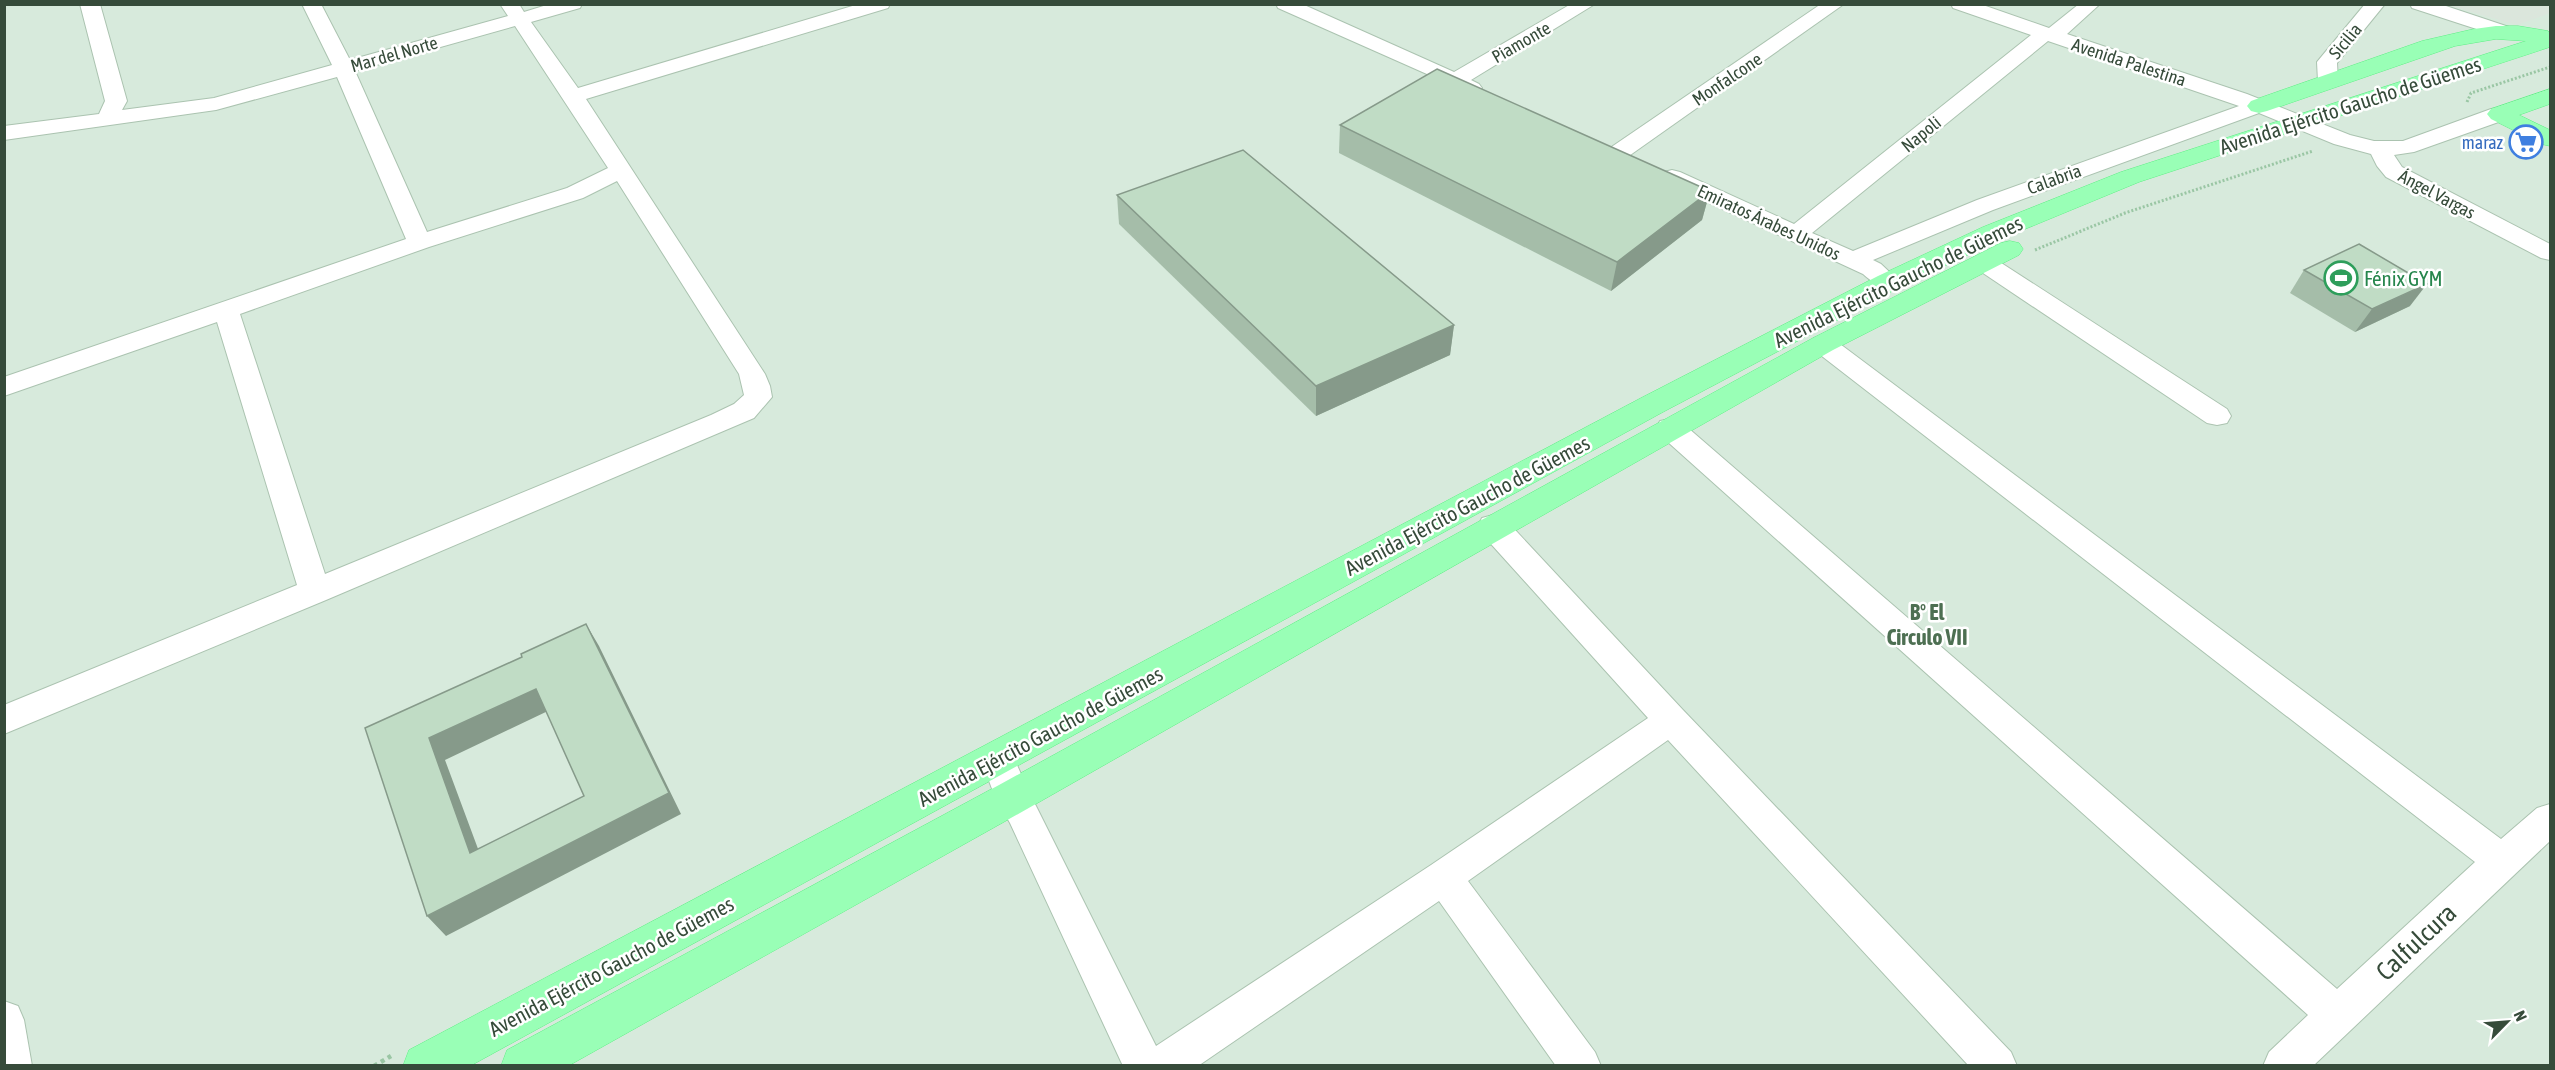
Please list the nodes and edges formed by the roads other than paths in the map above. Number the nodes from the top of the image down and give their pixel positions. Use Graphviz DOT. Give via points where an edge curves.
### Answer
graph roads {
  1 [pos="90,4"];
  2 [pos="311,4"];
  3 [pos="573,4"];
  4 [pos="881,4"];
  5 [pos="1285,4"];
  6 [pos="1586,4"];
  7 [pos="1836,4"];
  8 [pos="1960,4"];
  9 [pos="2091,4"];
  10 [pos="2376,4"];
  11 [pos="2419,4"];
  12 [pos="514,12"];
  13 [pos="2505,32"];
  14 [pos="2049,35"];
  15 [pos="2550,39"];
  16 [pos="2550,58"];
  17 [pos="344,69"];
  18 [pos="1455,80"];
  19 [pos="2328,81"];
  20 [pos="1488,95"];
  21 [pos="573,96"];
  22 [pos="2550,96"];
  23 [pos="2259,106"];
  24 [pos="2499,114"];
  25 [pos="106,120"];
  26 [pos="2311,126"];
  27 [pos="4,133"];
  28 [pos="2550,139"];
  29 [pos="1596,143"];
  30 [pos="2380,148"];
  31 [pos="1618,153"];
  32 [pos="620,171"];
  33 [pos="1797,234"];
  34 [pos="420,242"];
  35 [pos="2550,253"];
  36 [pos="1852,260"];
  37 [pos="1983,262"];
  38 [pos="1888,282"];
  39 [pos="226,310"];
  40 [pos="1823,344"];
  41 [pos="4,387"];
  42 [pos="2217,416"];
  43 [pos="1670,428"];
  44 [pos="1493,526"];
  45 [pos="315,592"];
  46 [pos="4,720"];
  47 [pos="1671,720"];
  48 [pos="998,759"];
  49 [pos="1013,797"];
  50 [pos="2550,819"];
  51 [pos="2502,861"];
  52 [pos="1444,877"];
  53 [pos="2338,1016"];
  54 [pos="4,1020"];
  55 [pos="12,1065"];
  56 [pos="426,1065"];
  57 [pos="523,1065"];
  58 [pos="1144,1065"];
  59 [pos="1162,1065"];
  60 [pos="1581,1065"];
  61 [pos="1996,1065"];
  62 [pos="2283,1065"];
  1 -- 25 [label="street" via="116,101"];
  2 -- 17 [label="street"];
  3 -- 12 [label="street, Mar del Norte"];
  4 -- 21 [label="street"];
  5 -- 18 [label="street"];
  6 -- 18 [label="street, Piamonte"];
  7 -- 31 [label="street, Monfalcone"];
  8 -- 14 [label="street, Avenida Palestina"];
  9 -- 14 [label="street, Napoli"];
  10 -- 19 [label="street, Sicilia" via="2326,62"];
  11 -- 13 [label="street"];
  12 -- 17 [label="street, Mar del Norte"];
  12 -- 21 [label="street"];
  13 -- 15 [label="main road"];
  13 -- 19 [label="main road" via="2424,47"];
  14 -- 23 [label="street, Avenida Palestina"];
  14 -- 33 [label="street, Napoli"];
  15 -- 26 [label="main road, Avenida Ejército Gaucho de Güemes"];
  16 -- 26 [label="main road, Avenida Ejército Gaucho de Güemes"];
  17 -- 25 [label="street, Mar del Norte" via="216,104"];
  17 -- 34 [label="street"];
  18 -- 20 [label="street"];
  19 -- 23 [label="main road"];
  21 -- 32 [label="street"];
  22 -- 24 [label="main road"];
  23 -- 26 [label="street, Avenida Palestina"];
  23 -- 36 [label="street, Calabria" via="2006,197"];
  24 -- 28 [label="main road"];
  24 -- 30 [label="street" via="2406,147"];
  25 -- 27 [label="street, Mar del Norte"];
  26 -- 30 [label="street, Ángel Vargas" via="2343,141"];
  26 -- 37 [label="main road, Avenida Ejército Gaucho de Güemes"];
  26 -- 38 [label="main road, Avenida Ejército Gaucho de Güemes" via="2130,177 1992,232"];
  29 -- 31 [label="street, Emiratos Árabes Unidos"];
  30 -- 35 [label="street, Ángel Vargas" via="2394,172"];
  31 -- 33 [label="street, Emiratos Árabes Unidos"];
  32 -- 34 [label="street" via="575,193"];
  32 -- 45 [label="street" via="752,374 758,397 744,411 721,422"];
  33 -- 36 [label="street, Emiratos Árabes Unidos"];
  34 -- 39 [label="street"];
  36 -- 38 [label="street, Emiratos Árabes Unidos"];
  37 -- 40 [label="main road, Avenida Ejército Gaucho de Güemes"];
  37 -- 42 [label="street"];
  38 -- 48 [label="main road, Avenida Ejército Gaucho de Güemes" via="1652,405"];
  39 -- 41 [label="street"];
  39 -- 45 [label="street"];
  40 -- 43 [label="main road, Avenida Ejército Gaucho de Güemes"];
  40 -- 51 [label="street"];
  43 -- 44 [label="main road, Avenida Ejército Gaucho de Güemes"];
  43 -- 53 [label="street"];
  44 -- 47 [label="street"];
  44 -- 49 [label="main road, Avenida Ejército Gaucho de Güemes"];
  45 -- 46 [label="street"];
  47 -- 52 [label="street"];
  47 -- 61 [label="street"];
  48 -- 49 [label="street"];
  48 -- 56 [label="main road, Avenida Ejército Gaucho de Güemes"];
  49 -- 57 [label="main road, Avenida Ejército Gaucho de Güemes"];
  49 -- 58 [label="street"];
  50 -- 51 [label="street, Calfulcura"];
  51 -- 53 [label="street, Calfulcura"];
  52 -- 59 [label="street"];
  52 -- 60 [label="street"];
  53 -- 62 [label="street, Calfulcura"];
  54 -- 55 [label="street"];
}
